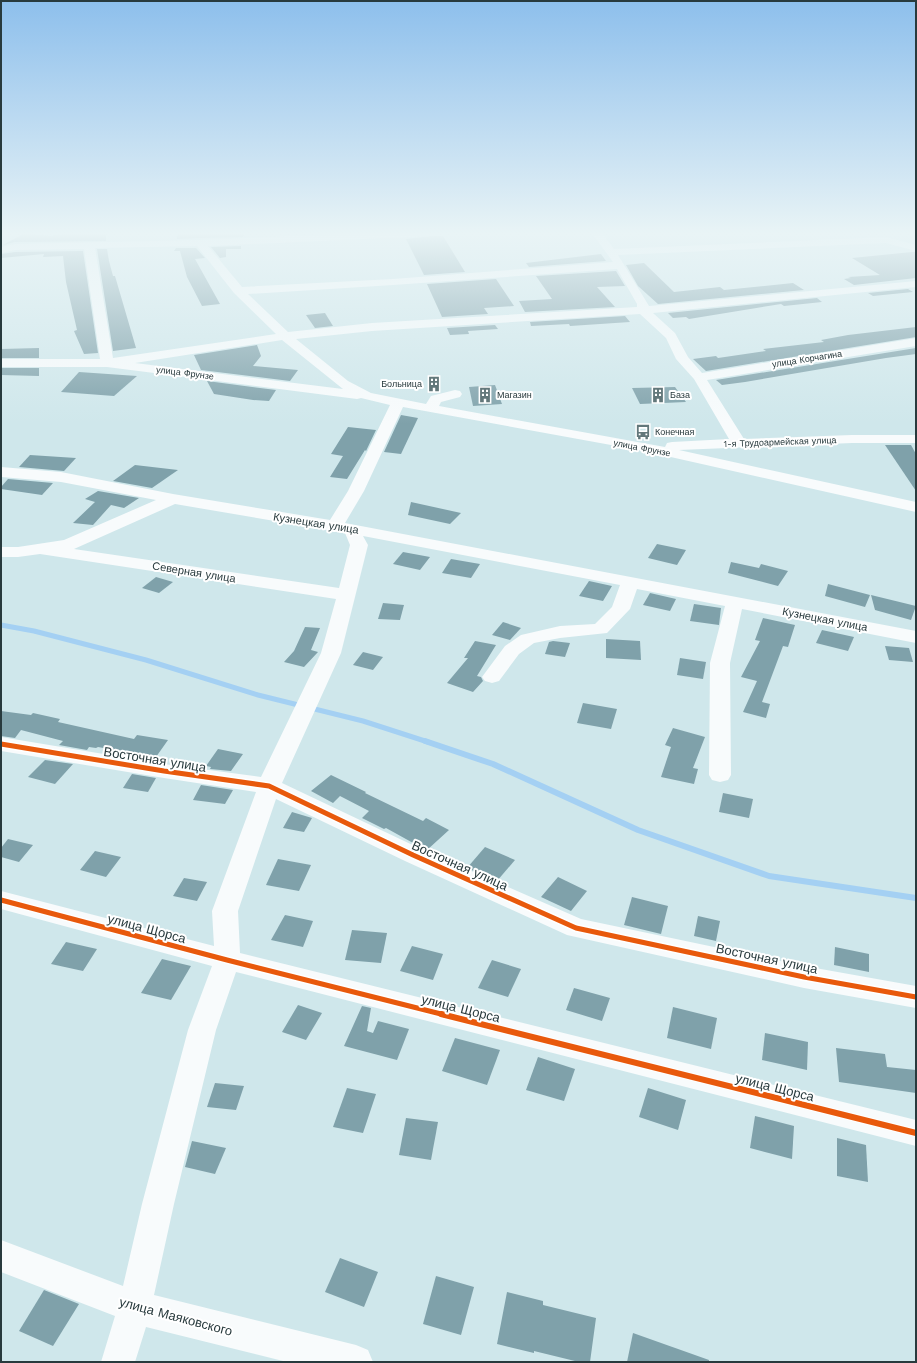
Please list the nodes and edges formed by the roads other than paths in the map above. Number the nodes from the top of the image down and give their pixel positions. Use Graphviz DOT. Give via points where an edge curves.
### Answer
graph roads {
  1 [pos="97,297"];
  2 [pos="244,297"];
  3 [pos="639,297"];
  4 [pos="784,297"];
  5 [pos="644,310"];
  6 [pos="285,336"];
  7 [pos="916,342"];
  8 [pos="1,363"];
  9 [pos="107,363"];
  10 [pos="699,377"];
  11 [pos="369,393"];
  12 [pos="455,394"];
  13 [pos="398,403"];
  14 [pos="430,409"];
  15 [pos="916,425"];
  16 [pos="852,439"];
  17 [pos="916,439"];
  18 [pos="739,443"];
  19 [pos="644,448"];
  20 [pos="1,472"];
  21 [pos="173,499"];
  22 [pos="916,507"];
  23 [pos="344,527"];
  24 [pos="41,549"];
  25 [pos="1,552"];
  26 [pos="630,582"];
  27 [pos="347,595"];
  28 [pos="735,602"];
  29 [pos="916,637"];
  30 [pos="492,677"];
  31 [pos="1,744"];
  32 [pos="720,775"];
  33 [pos="269,786"];
  34 [pos="1,900"];
  35 [pos="227,960"];
  36 [pos="916,997"];
  37 [pos="916,1133"];
  38 [pos="1,1256"];
  39 [pos="135,1307"];
  40 [pos="118,1362"];
  41 [pos="356,1362"];
  1 -- 9 [label="street"];
  2 -- 6 [label="street, улица Фрунзе"];
  3 -- 5 [label="street"];
  4 -- 5 [label="street"];
  5 -- 6 [label="street" via="372,327"];
  5 -- 10 [label="street" via="671,336 682,359"];
  6 -- 9 [label="street"];
  6 -- 11 [label="street, улица Фрунзе" via="343,384"];
  7 -- 10 [label="street, улица Корчагина"];
  8 -- 9 [label="street, улица Фрунзе"];
  9 -- 11 [label="street, улица Фрунзе"];
  10 -- 18 [label="street"];
  11 -- 13 [label="street, улица Фрунзе"];
  12 -- 14 [label="street" via="436,399"];
  13 -- 14 [label="street, улица Фрунзе"];
  13 -- 23 [label="street" via="356,491"];
  14 -- 19 [label="street, улица Фрунзе"];
  15 -- 16 [label="street"];
  16 -- 17 [label="street, 1-я Трудоармейская улица"];
  16 -- 18 [label="street, 1-я Трудоармейская улица"];
  18 -- 19 [label="street, 1-я Трудоармейская улица"];
  19 -- 22 [label="street, улица Фрунзе"];
  20 -- 21 [label="street, Кузнецкая улица" via="61,477"];
  21 -- 23 [label="street, Кузнецкая улица"];
  21 -- 24 [label="street, Северная улица" via="68,545"];
  23 -- 26 [label="street, Кузнецкая улица"];
  23 -- 27 [label="street" via="360,545"];
  24 -- 25 [label="street, Северная улица"];
  24 -- 27 [label="street, Северная улица"];
  26 -- 28 [label="street, Кузнецкая улица"];
  26 -- 30 [label="street" via="621,609 600,629 560,632 528,639 512,650"];
  27 -- 33 [label="street" via="331,653 304,706"];
  28 -- 29 [label="street, Кузнецкая улица"];
  28 -- 32 [label="street" via="720,663"];
  31 -- 33 [label="street, Восточная улица"];
  33 -- 35 [label="street" via="225,911"];
  33 -- 36 [label="street, Восточная улица" via="413,856 576,928 804,977"];
  34 -- 35 [label="street, улица Щорса"];
  35 -- 37 [label="street, улица Щорса"];
  35 -- 39 [label="street" via="202,1030"];
  38 -- 39 [label="street, улица Маяковского"];
  39 -- 40 [label="street"];
  39 -- 41 [label="street, улица Маяковского"];
}
